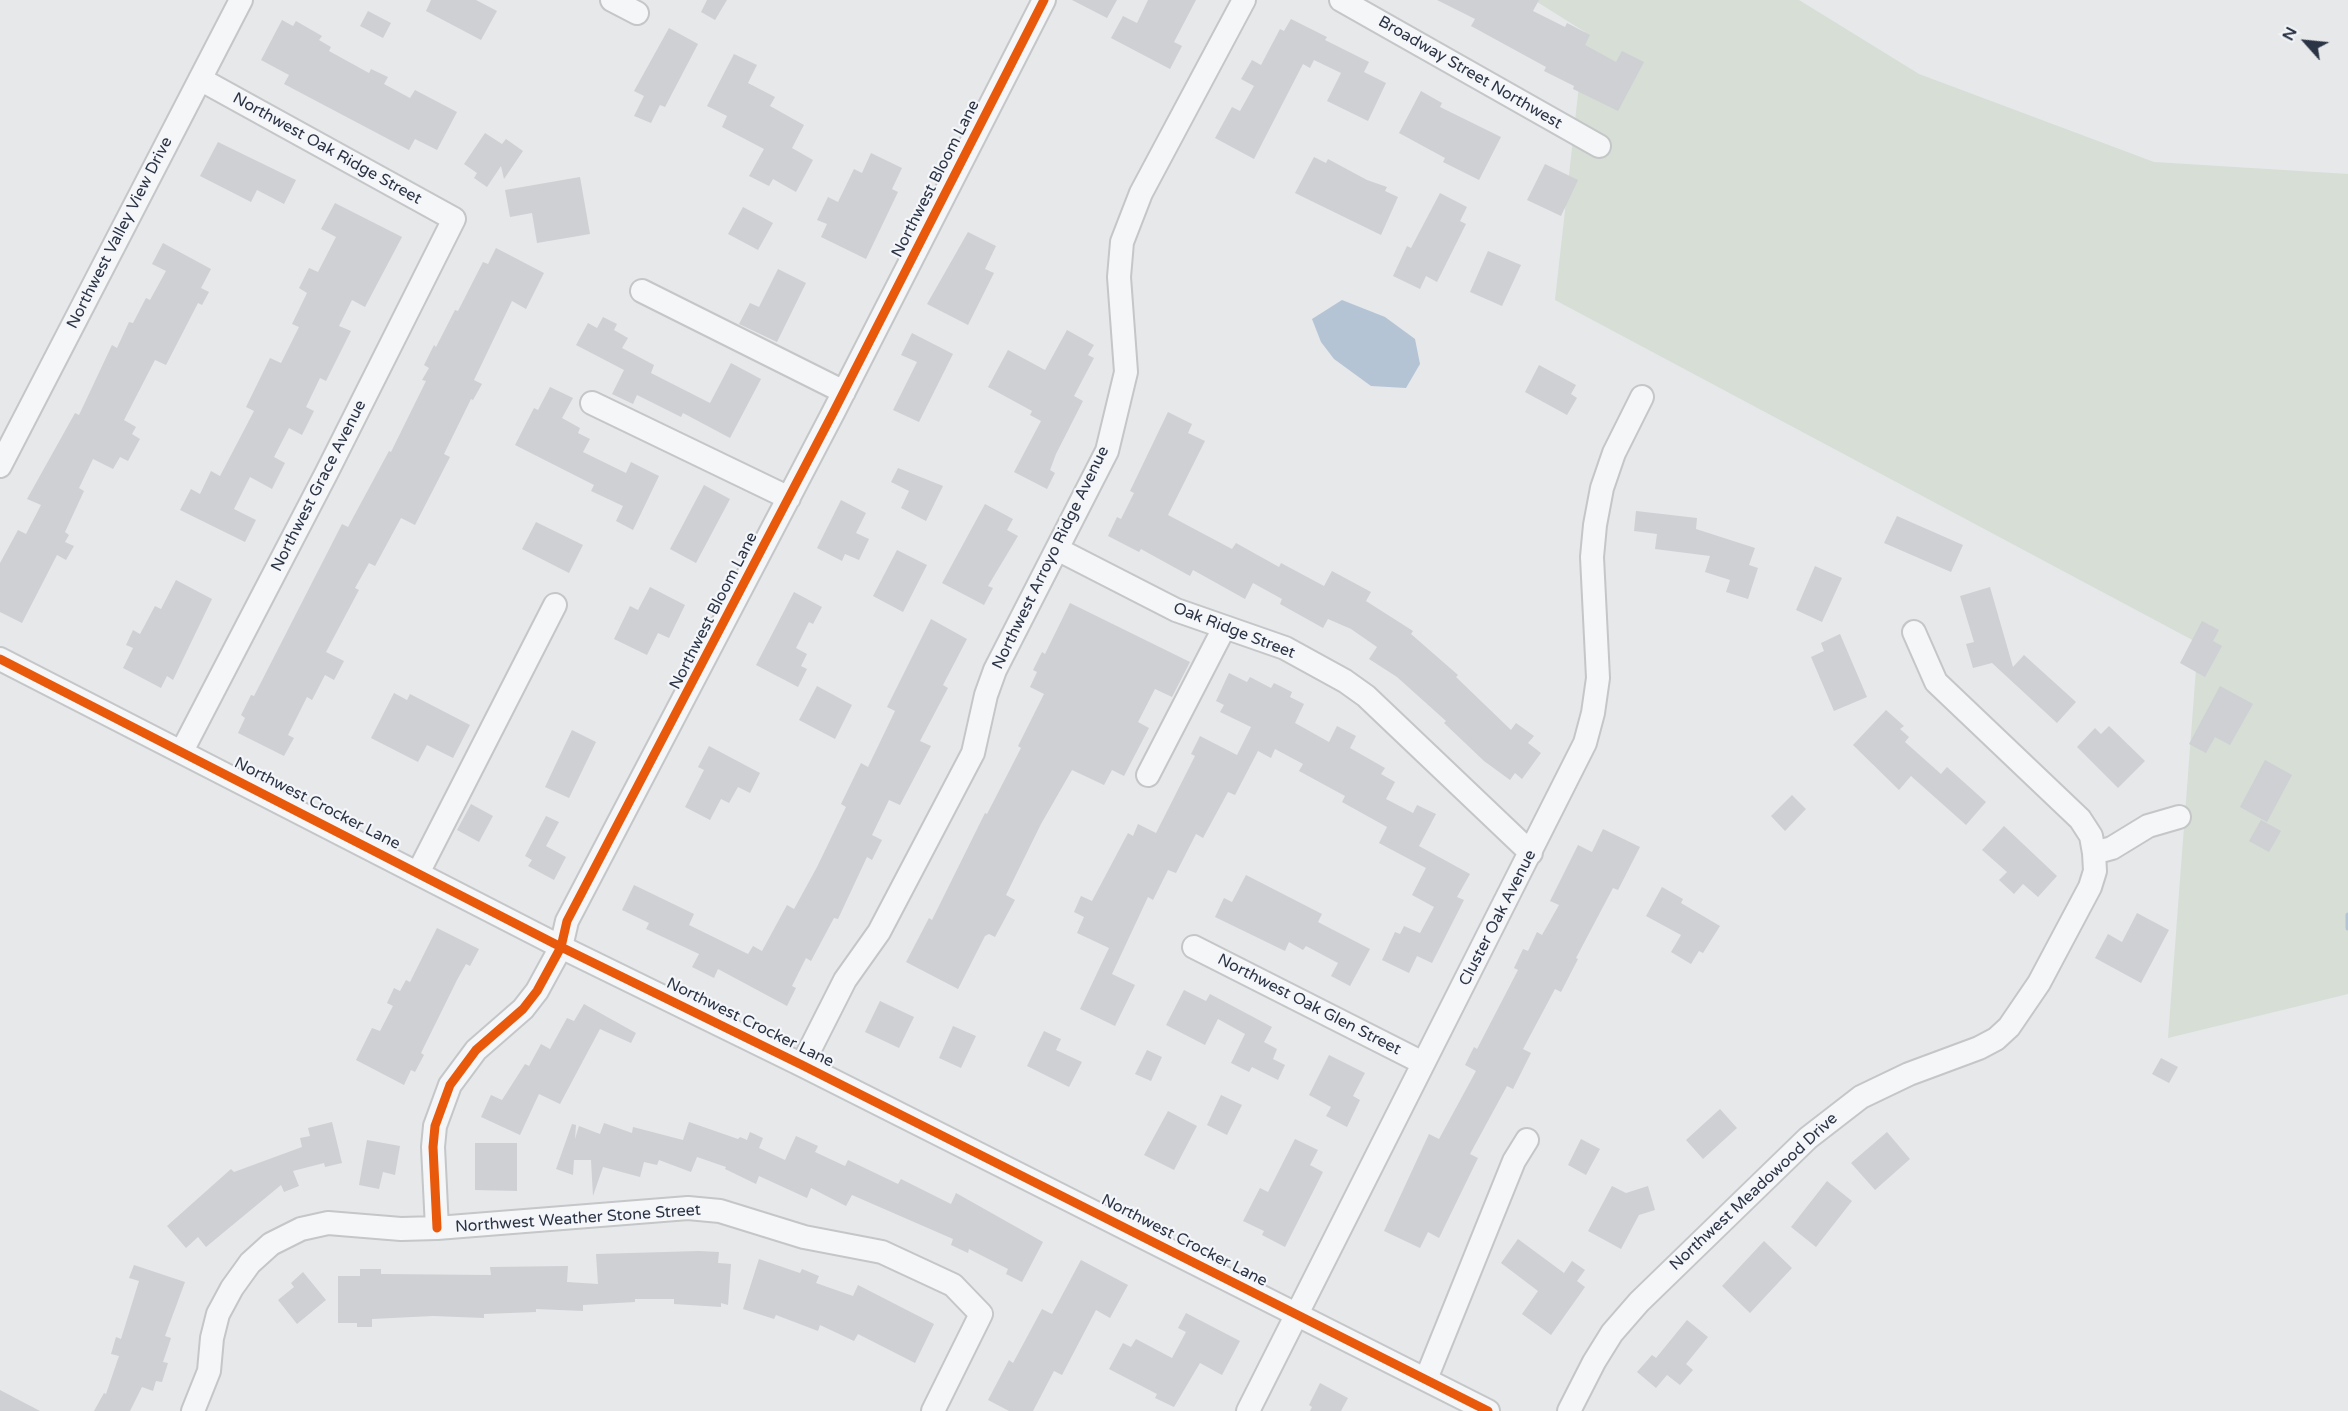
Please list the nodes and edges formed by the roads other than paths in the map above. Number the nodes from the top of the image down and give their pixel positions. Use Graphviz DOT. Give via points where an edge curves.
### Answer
graph roads {
  1 [pos="241,0"];
  2 [pos="612,0"];
  3 [pos="1044,0"];
  4 [pos="1244,0"];
  5 [pos="1341,0"];
  6 [pos="637,13"];
  7 [pos="200,79"];
  8 [pos="1599,146"];
  9 [pos="454,219"];
  10 [pos="642,291"];
  11 [pos="844,392"];
  12 [pos="1642,397"];
  13 [pos="592,403"];
  14 [pos="0,466"];
  15 [pos="789,498"];
  16 [pos="1057,549"];
  17 [pos="555,605"];
  18 [pos="1224,628"];
  19 [pos="1914,632"];
  20 [pos="0,659"];
  21 [pos="182,751"];
  22 [pos="1148,775"];
  23 [pos="2179,817"];
  24 [pos="1531,853"];
  25 [pos="2094,853"];
  26 [pos="418,873"];
  27 [pos="561,947"];
  28 [pos="1194,947"];
  29 [pos="1423,1063"];
  30 [pos="802,1065"];
  31 [pos="1527,1140"];
  32 [pos="437,1228"];
  33 [pos="1296,1315"];
  34 [pos="1426,1380"];
  35 [pos="193,1411"];
  36 [pos="933,1411"];
  37 [pos="1248,1411"];
  38 [pos="1488,1411"];
  39 [pos="1569,1411"];
  1 -- 7 [label="street, Northwest Valley View Drive"];
  2 -- 6 [label="street"];
  3 -- 11 [label="street, Northwest Bloom Lane"];
  4 -- 16 [label="street, Northwest Arroyo Ridge Avenue" via="1141,193 1122,242 1119,277 1126,372 1116,420 1107,451"];
  5 -- 8 [label="street, Broadway Street Northwest"];
  7 -- 9 [label="street, Northwest Oak Ridge Street"];
  7 -- 14 [label="street, Northwest Valley View Drive"];
  9 -- 21 [label="street, Northwest Grace Avenue"];
  10 -- 11 [label="street"];
  11 -- 15 [label="street, Northwest Bloom Lane"];
  12 -- 24 [label="street, Cluster Oak Avenue" via="1614,453 1595,525 1592,557 1598,678 1593,713 1570,777"];
  13 -- 15 [label="street"];
  15 -- 27 [label="street, Northwest Bloom Lane" via="567,921"];
  16 -- 18 [label="street, Oak Ridge Street" via="1176,609"];
  16 -- 30 [label="street, Northwest Arroyo Ridge Avenue" via="995,670 973,753 879,932 845,980"];
  17 -- 26 [label="street"];
  18 -- 22 [label="street"];
  18 -- 24 [label="street, Oak Ridge Street" via="1285,648 1366,696"];
  19 -- 25 [label="street" via="1936,682 2080,819 2091,836"];
  20 -- 21 [label="street, Northwest Crocker Lane"];
  21 -- 26 [label="street, Northwest Crocker Lane"];
  23 -- 25 [label="street" via="2160,820 2112,848"];
  24 -- 29 [label="street, Cluster Oak Avenue"];
  25 -- 39 [label="street, Northwest Meadowood Drive" via="2091,887 2039,983 2009,1027 1979,1048 1861,1096 1808,1138 1639,1302 1612,1333"];
  26 -- 27 [label="street, Northwest Crocker Lane"];
  27 -- 30 [label="street, Northwest Crocker Lane"];
  27 -- 32 [label="street, Northwest Bloom Lane" via="523,1009 476,1050 450,1084 435,1126 433,1147"];
  28 -- 29 [label="street, Northwest Oak Glen Street"];
  29 -- 33 [label="street, Cluster Oak Avenue"];
  30 -- 33 [label="street, Northwest Crocker Lane"];
  31 -- 34 [label="street" via="1514,1161"];
  32 -- 35 [label="street, Northwest Weather Stone Street" via="328,1223 301,1229 271,1244 250,1263 218,1314 209,1371"];
  32 -- 36 [label="street, Northwest Weather Stone Street" via="688,1208 720,1211 804,1237 882,1252 953,1285 981,1314"];
  33 -- 34 [label="street, Northwest Crocker Lane"];
  33 -- 37 [label="street, Cluster Oak Avenue"];
  34 -- 38 [label="street, Northwest Crocker Lane"];
}
